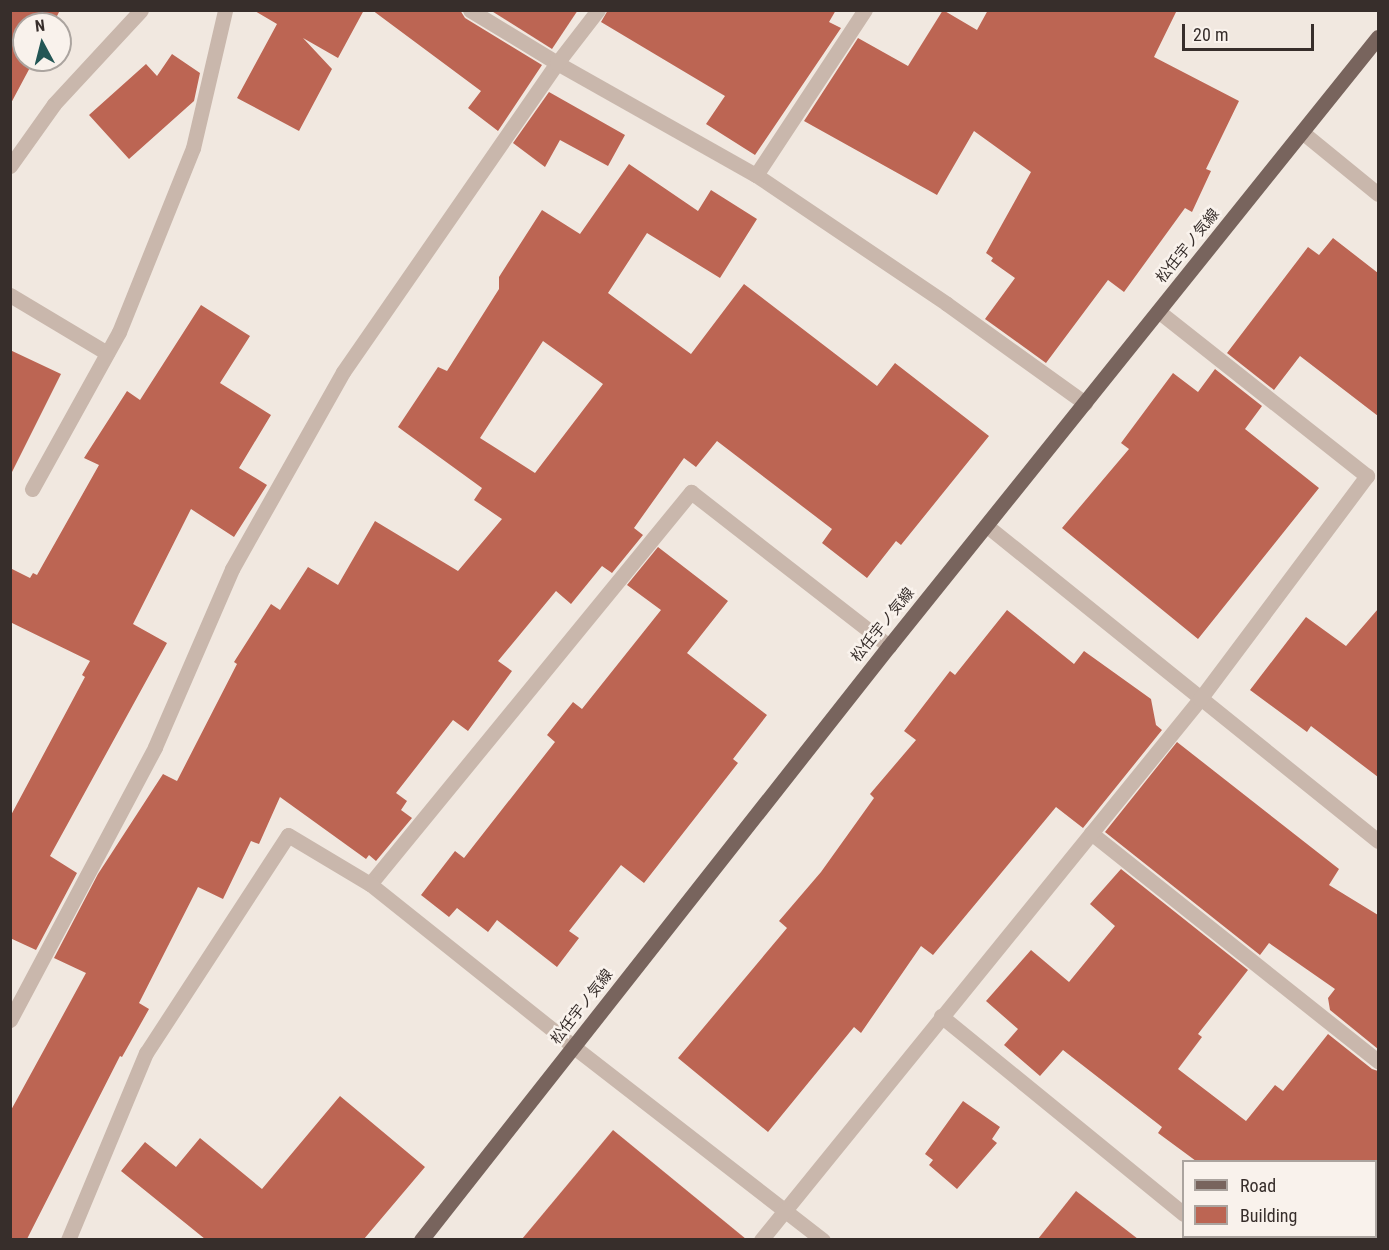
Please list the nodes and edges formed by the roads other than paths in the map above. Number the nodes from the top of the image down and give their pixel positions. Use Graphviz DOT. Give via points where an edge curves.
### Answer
graph roads {
  1 [pos="141,10"];
  2 [pos="225,10"];
  3 [pos="470,10"];
  4 [pos="598,10"];
  5 [pos="865,10"];
  6 [pos="1378,37"];
  7 [pos="557,63"];
  8 [pos="1302,132"];
  9 [pos="10,166"];
  10 [pos="756,175"];
  11 [pos="1378,194"];
  12 [pos="10,295"];
  13 [pos="1158,311"];
  14 [pos="107,353"];
  15 [pos="1085,403"];
  16 [pos="1372,481"];
  17 [pos="32,489"];
  18 [pos="987,526"];
  19 [pos="889,646"];
  20 [pos="1200,699"];
  21 [pos="1090,833"];
  22 [pos="1378,842"];
  23 [pos="370,884"];
  24 [pos="13,1010"];
  25 [pos="941,1016"];
  26 [pos="574,1047"];
  27 [pos="1378,1061"];
  28 [pos="785,1209"];
  29 [pos="1182,1213"];
  30 [pos="68,1239"];
  31 [pos="421,1239"];
  32 [pos="760,1239"];
  33 [pos="823,1239"];
  1 -- 9 [label="street" via="54,104"];
  2 -- 14 [label="street" via="193,148"];
  3 -- 7 [label="street"];
  4 -- 7 [label="street"];
  5 -- 10 [label="street"];
  6 -- 8 [label="main road, 松任宇ノ気線"];
  7 -- 10 [label="street"];
  7 -- 24 [label="street" via="343,372 232,569 154,747"];
  8 -- 11 [label="street"];
  8 -- 13 [label="main road, 松任宇ノ気線"];
  10 -- 15 [label="street"];
  12 -- 14 [label="street"];
  13 -- 15 [label="main road, 松任宇ノ気線"];
  13 -- 16 [label="street"];
  14 -- 17 [label="street"];
  15 -- 18 [label="main road, 松任宇ノ気線"];
  16 -- 20 [label="street"];
  18 -- 19 [label="main road, 松任宇ノ気線"];
  18 -- 20 [label="street"];
  19 -- 23 [label="street" via="692,492"];
  19 -- 26 [label="main road, 松任宇ノ気線"];
  20 -- 21 [label="street"];
  20 -- 22 [label="street"];
  21 -- 25 [label="street"];
  21 -- 27 [label="street"];
  23 -- 26 [label="street"];
  23 -- 30 [label="street" via="288,835 146,1053"];
  25 -- 28 [label="street"];
  25 -- 29 [label="street"];
  26 -- 28 [label="street"];
  26 -- 31 [label="main road, 松任宇ノ気線"];
  28 -- 32 [label="street"];
  28 -- 33 [label="street"];
}
